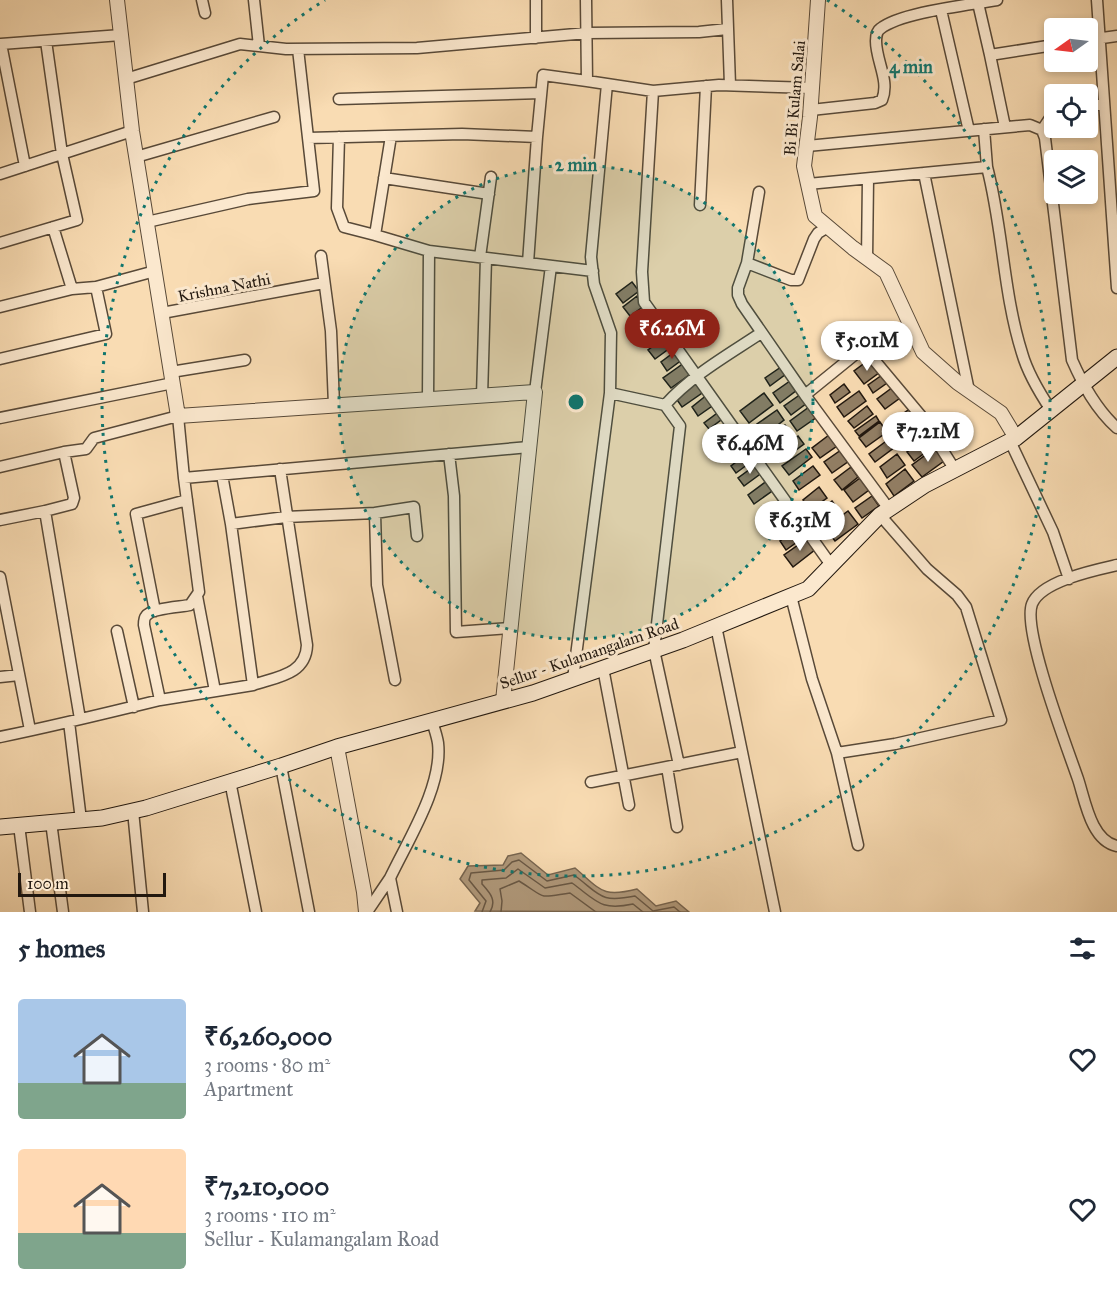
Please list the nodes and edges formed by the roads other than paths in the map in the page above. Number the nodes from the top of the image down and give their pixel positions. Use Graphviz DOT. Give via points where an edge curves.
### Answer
graph roads {
  1 [pos="117,0"];
  2 [pos="202,0"];
  3 [pos="254,0"];
  4 [pos="536,0"];
  5 [pos="586,0"];
  6 [pos="727,0"];
  7 [pos="818,0"];
  8 [pos="997,0"];
  9 [pos="1097,0"];
  10 [pos="978,3"];
  11 [pos="941,10"];
  12 [pos="205,13"];
  13 [pos="1095,18"];
  14 [pos="727,29"];
  15 [pos="587,33"];
  16 [pos="121,35"];
  17 [pos="1117,36"];
  18 [pos="536,38"];
  19 [pos="1098,38"];
  20 [pos="46,41"];
  21 [pos="0,42"];
  22 [pos="259,46"];
  23 [pos="1044,47"];
  24 [pos="298,49"];
  25 [pos="990,55"];
  26 [pos="1098,61"];
  27 [pos="126,79"];
  28 [pos="587,81"];
  29 [pos="607,84"];
  30 [pos="730,85"];
  31 [pos="706,86"];
  32 [pos="812,88"];
  33 [pos="652,91"];
  34 [pos="541,93"];
  35 [pos="339,99"];
  36 [pos="1103,103"];
  37 [pos="1098,104"];
  38 [pos="811,110"];
  39 [pos="274,117"];
  40 [pos="1005,127"];
  41 [pos="1044,127"];
  42 [pos="984,129"];
  43 [pos="1042,130"];
  44 [pos="132,131"];
  45 [pos="969,131"];
  46 [pos="391,136"];
  47 [pos="339,137"];
  48 [pos="537,137"];
  49 [pos="308,138"];
  50 [pos="807,146"];
  51 [pos="62,154"];
  52 [pos="136,157"];
  53 [pos="25,166"];
  54 [pos="987,168"];
  55 [pos="924,173"];
  56 [pos="0,174"];
  57 [pos="491,177"];
  58 [pos="384,178"];
  59 [pos="868,179"];
  60 [pos="808,184"];
  61 [pos="759,192"];
  62 [pos="489,194"];
  63 [pos="700,205"];
  64 [pos="147,222"];
  65 [pos="53,227"];
  66 [pos="828,227"];
  67 [pos="375,235"];
  68 [pos="0,243"];
  69 [pos="429,251"];
  70 [pos="321,256"];
  71 [pos="483,258"];
  72 [pos="867,258"];
  73 [pos="528,263"];
  74 [pos="747,263"];
  75 [pos="551,266"];
  76 [pos="155,271"];
  77 [pos="593,271"];
  78 [pos="324,283"];
  79 [pos="96,287"];
  80 [pos="1117,288"];
  81 [pos="72,289"];
  82 [pos="0,307"];
  83 [pos="162,313"];
  84 [pos="761,333"];
  85 [pos="1117,357"];
  86 [pos="0,360"];
  87 [pos="245,360"];
  88 [pos="698,375"];
  89 [pos="172,378"];
  90 [pos="1083,385"];
  91 [pos="969,391"];
  92 [pos="535,392"];
  93 [pos="610,393"];
  94 [pos="805,394"];
  95 [pos="482,396"];
  96 [pos="428,399"];
  97 [pos="334,405"];
  98 [pos="665,405"];
  99 [pos="1051,410"];
  100 [pos="178,416"];
  101 [pos="0,418"];
  102 [pos="1117,428"];
  103 [pos="1013,439"];
  104 [pos="529,447"];
  105 [pos="64,452"];
  106 [pos="449,454"];
  107 [pos="0,468"];
  108 [pos="280,469"];
  109 [pos="955,470"];
  110 [pos="222,475"];
  111 [pos="184,478"];
  112 [pos="187,500"];
  113 [pos="45,511"];
  114 [pos="884,512"];
  115 [pos="375,513"];
  116 [pos="286,517"];
  117 [pos="0,520"];
  118 [pos="231,524"];
  119 [pos="417,536"];
  120 [pos="831,564"];
  121 [pos="1117,565"];
  122 [pos="1069,579"];
  123 [pos="1,583"];
  124 [pos="197,596"];
  125 [pos="791,596"];
  126 [pos="155,611"];
  127 [pos="4,618"];
  128 [pos="717,626"];
  129 [pos="510,628"];
  130 [pos="117,631"];
  131 [pos="654,650"];
  132 [pos="603,669"];
  133 [pos="19,675"];
  134 [pos="0,677"];
  135 [pos="573,679"];
  136 [pos="395,680"];
  137 [pos="253,685"];
  138 [pos="215,691"];
  139 [pos="160,700"];
  140 [pos="503,701"];
  141 [pos="134,707"];
  142 [pos="74,721"];
  143 [pos="432,721"];
  144 [pos="30,730"];
  145 [pos="0,737"];
  146 [pos="337,747"];
  147 [pos="742,752"];
  148 [pos="837,753"];
  149 [pos="679,765"];
  150 [pos="281,766"];
  151 [pos="667,767"];
  152 [pos="624,776"];
  153 [pos="230,781"];
  154 [pos="591,782"];
  155 [pos="629,806"];
  156 [pos="133,811"];
  157 [pos="81,820"];
  158 [pos="51,822"];
  159 [pos="19,825"];
  160 [pos="0,827"];
  161 [pos="677,827"];
  162 [pos="858,845"];
  163 [pos="1117,846"];
  164 [pos="390,878"];
  165 [pos="30,912"];
  166 [pos="63,912"];
  167 [pos="143,912"];
  168 [pos="256,912"];
  169 [pos="309,912"];
  170 [pos="366,912"];
  171 [pos="397,912"];
  172 [pos="776,912"];
  1 -- 16 [label="street"];
  2 -- 12 [label="street"];
  3 -- 22 [label="street"];
  4 -- 18 [label="street"];
  5 -- 15 [label="street"];
  6 -- 14 [label="street"];
  7 -- 32 [label="street, Bi Bi Kulam Salai"];
  8 -- 10 [label="street"];
  9 -- 13 [label="street"];
  10 -- 11 [label="street"];
  10 -- 25 [label="street"];
  11 -- 38 [label="street" via="910,16 880,29 876,35 885,93 882,100"];
  11 -- 45 [label="street"];
  14 -- 15 [label="street" via="699,33"];
  14 -- 30 [label="street"];
  15 -- 18 [label="street"];
  15 -- 28 [label="street"];
  16 -- 20 [label="street"];
  16 -- 27 [label="street"];
  17 -- 19 [label="street"];
  18 -- 24 [label="street" via="417,48"];
  20 -- 21 [label="street"];
  20 -- 51 [label="street"];
  21 -- 53 [label="street"];
  22 -- 24 [label="street"];
  22 -- 27 [label="street" via="240,44"];
  23 -- 25 [label="street"];
  24 -- 49 [label="street"];
  25 -- 40 [label="street"];
  26 -- 36 [label="street"];
  27 -- 44 [label="street"];
  28 -- 29 [label="street"];
  28 -- 34 [label="street" via="543,75"];
  29 -- 33 [label="street"];
  29 -- 77 [label="street" via="591,257"];
  30 -- 31 [label="street"];
  30 -- 32 [label="street"];
  31 -- 33 [label="street"];
  31 -- 63 [label="street"];
  32 -- 38 [label="street, Bi Bi Kulam Salai"];
  33 -- 88 [label="street" via="642,272 644,303"];
  34 -- 35 [label="street"];
  34 -- 48 [label="street"];
  36 -- 37 [label="street"];
  36 -- 80 [label="street"];
  38 -- 50 [label="street, Bi Bi Kulam Salai"];
  39 -- 52 [label="street"];
  40 -- 42 [label="street"];
  40 -- 43 [label="street" via="1030,125"];
  41 -- 43 [label="street"];
  42 -- 45 [label="street"];
  42 -- 54 [label="street"];
  43 -- 90 [label="street" via="1072,360"];
  44 -- 51 [label="street"];
  44 -- 52 [label="street"];
  45 -- 50 [label="street"];
  46 -- 47 [label="street"];
  46 -- 48 [label="street"];
  46 -- 58 [label="street"];
  47 -- 49 [label="street"];
  47 -- 67 [label="street" via="339,217 344,227"];
  48 -- 73 [label="street"];
  49 -- 64 [label="street" via="314,191 248,199"];
  50 -- 60 [label="street, Bi Bi Kulam Salai" via="804,166"];
  51 -- 53 [label="street"];
  51 -- 65 [label="street" via="76,220"];
  52 -- 64 [label="street"];
  53 -- 56 [label="street"];
  54 -- 55 [label="street"];
  54 -- 99 [label="street" via="1022,352 1033,382"];
  55 -- 59 [label="street"];
  55 -- 91 [label="street"];
  57 -- 62 [label="street"];
  58 -- 62 [label="street"];
  58 -- 67 [label="street"];
  59 -- 60 [label="street"];
  59 -- 72 [label="street"];
  60 -- 66 [label="street, Bi Bi Kulam Salai" via="815,216"];
  61 -- 74 [label="street"];
  62 -- 71 [label="street"];
  64 -- 76 [label="street"];
  65 -- 68 [label="street"];
  65 -- 81 [label="street"];
  66 -- 72 [label="street, Bi Bi Kulam Salai"];
  66 -- 74 [label="street" via="814,239 798,280"];
  67 -- 69 [label="street"];
  69 -- 71 [label="street"];
  69 -- 96 [label="street"];
  70 -- 78 [label="street"];
  71 -- 73 [label="street"];
  71 -- 95 [label="street"];
  72 -- 91 [label="street, Bi Bi Kulam Salai" via="886,272 923,352"];
  73 -- 75 [label="street"];
  74 -- 84 [label="street" via="738,296"];
  75 -- 77 [label="street"];
  75 -- 92 [label="street"];
  76 -- 79 [label="street"];
  76 -- 83 [label="street"];
  77 -- 93 [label="street" via="611,333"];
  78 -- 83 [label="street, Krishna Nathi"];
  78 -- 97 [label="street" via="331,331"];
  79 -- 81 [label="street"];
  79 -- 86 [label="street" via="106,334"];
  81 -- 82 [label="street"];
  83 -- 89 [label="street"];
  84 -- 88 [label="street"];
  84 -- 94 [label="street"];
  85 -- 90 [label="main road, Sellur - Kulamangalam Road"];
  87 -- 89 [label="street"];
  88 -- 98 [label="street"];
  88 -- 120 [label="street"];
  89 -- 100 [label="street"];
  89 -- 101 [label="street"];
  90 -- 99 [label="main road, Sellur - Kulamangalam Road"];
  90 -- 102 [label="street"];
  91 -- 103 [label="street, Bi Bi Kulam Salai" via="1001,413"];
  92 -- 95 [label="street"];
  92 -- 104 [label="street"];
  93 -- 98 [label="street"];
  93 -- 135 [label="street"];
  94 -- 109 [label="street" via="858,352 870,355 921,417"];
  94 -- 114 [label="street"];
  95 -- 96 [label="street"];
  96 -- 97 [label="street"];
  97 -- 100 [label="street"];
  98 -- 131 [label="street" via="680,426"];
  99 -- 103 [label="main road, Sellur - Kulamangalam Road"];
  100 -- 105 [label="street" via="94,438 86,448"];
  100 -- 111 [label="street"];
  103 -- 109 [label="main road, Sellur - Kulamangalam Road"];
  103 -- 122 [label="street"];
  104 -- 106 [label="street"];
  104 -- 129 [label="street"];
  105 -- 107 [label="street"];
  105 -- 113 [label="street" via="74,498 72,504"];
  106 -- 108 [label="street"];
  106 -- 129 [label="street" via="454,496 456,632"];
  108 -- 110 [label="street"];
  108 -- 116 [label="street"];
  109 -- 114 [label="main road, Sellur - Kulamangalam Road"];
  110 -- 111 [label="street"];
  110 -- 118 [label="street"];
  111 -- 112 [label="street"];
  112 -- 124 [label="street"];
  112 -- 126 [label="street" via="136,514"];
  113 -- 117 [label="street"];
  113 -- 142 [label="street"];
  114 -- 120 [label="main road, Sellur - Kulamangalam Road"];
  114 -- 148 [label="street" via="927,569 966,607 1001,720"];
  115 -- 116 [label="street"];
  115 -- 119 [label="street" via="414,507"];
  115 -- 136 [label="street" via="377,585"];
  116 -- 118 [label="street"];
  116 -- 137 [label="street" via="307,656 294,671"];
  118 -- 137 [label="street"];
  120 -- 125 [label="main road, Sellur - Kulamangalam Road" via="808,589"];
  121 -- 122 [label="street"];
  122 -- 163 [label="street" via="1041,593 1032,603 1029,619 1051,701 1089,813 1101,837 1109,845"];
  123 -- 127 [label="street"];
  124 -- 126 [label="street" via="190,605"];
  124 -- 138 [label="street"];
  125 -- 128 [label="main road, Sellur - Kulamangalam Road"];
  125 -- 148 [label="street" via="812,679"];
  126 -- 139 [label="street" via="144,617 144,625"];
  127 -- 133 [label="street"];
  128 -- 131 [label="main road, Sellur - Kulamangalam Road"];
  128 -- 147 [label="street"];
  129 -- 140 [label="street"];
  130 -- 141 [label="street"];
  131 -- 132 [label="main road, Sellur - Kulamangalam Road"];
  131 -- 149 [label="street"];
  132 -- 135 [label="main road, Sellur - Kulamangalam Road"];
  132 -- 152 [label="street"];
  133 -- 134 [label="street"];
  133 -- 144 [label="street"];
  135 -- 140 [label="main road, Sellur - Kulamangalam Road"];
  137 -- 138 [label="street"];
  138 -- 139 [label="street"];
  139 -- 141 [label="street"];
  140 -- 143 [label="main road, Sellur - Kulamangalam Road"];
  141 -- 142 [label="street"];
  142 -- 144 [label="street"];
  142 -- 157 [label="street"];
  143 -- 146 [label="main road, Sellur - Kulamangalam Road"];
  143 -- 164 [label="street" via="438,743 438,766 432,792"];
  144 -- 145 [label="street"];
  146 -- 150 [label="main road, Sellur - Kulamangalam Road"];
  146 -- 170 [label="street"];
  147 -- 149 [label="street"];
  147 -- 172 [label="street"];
  148 -- 162 [label="street"];
  149 -- 151 [label="street"];
  150 -- 153 [label="main road, Sellur - Kulamangalam Road"];
  150 -- 169 [label="street"];
  151 -- 152 [label="street"];
  151 -- 161 [label="street"];
  152 -- 154 [label="street"];
  152 -- 155 [label="street"];
  153 -- 156 [label="main road, Sellur - Kulamangalam Road"];
  153 -- 168 [label="street"];
  156 -- 157 [label="main road, Sellur - Kulamangalam Road"];
  156 -- 167 [label="street"];
  157 -- 158 [label="main road, Sellur - Kulamangalam Road"];
  158 -- 159 [label="main road, Sellur - Kulamangalam Road"];
  158 -- 166 [label="street"];
  159 -- 160 [label="main road, Sellur - Kulamangalam Road"];
  159 -- 165 [label="street"];
  164 -- 170 [label="street"];
  164 -- 171 [label="street"];
}
